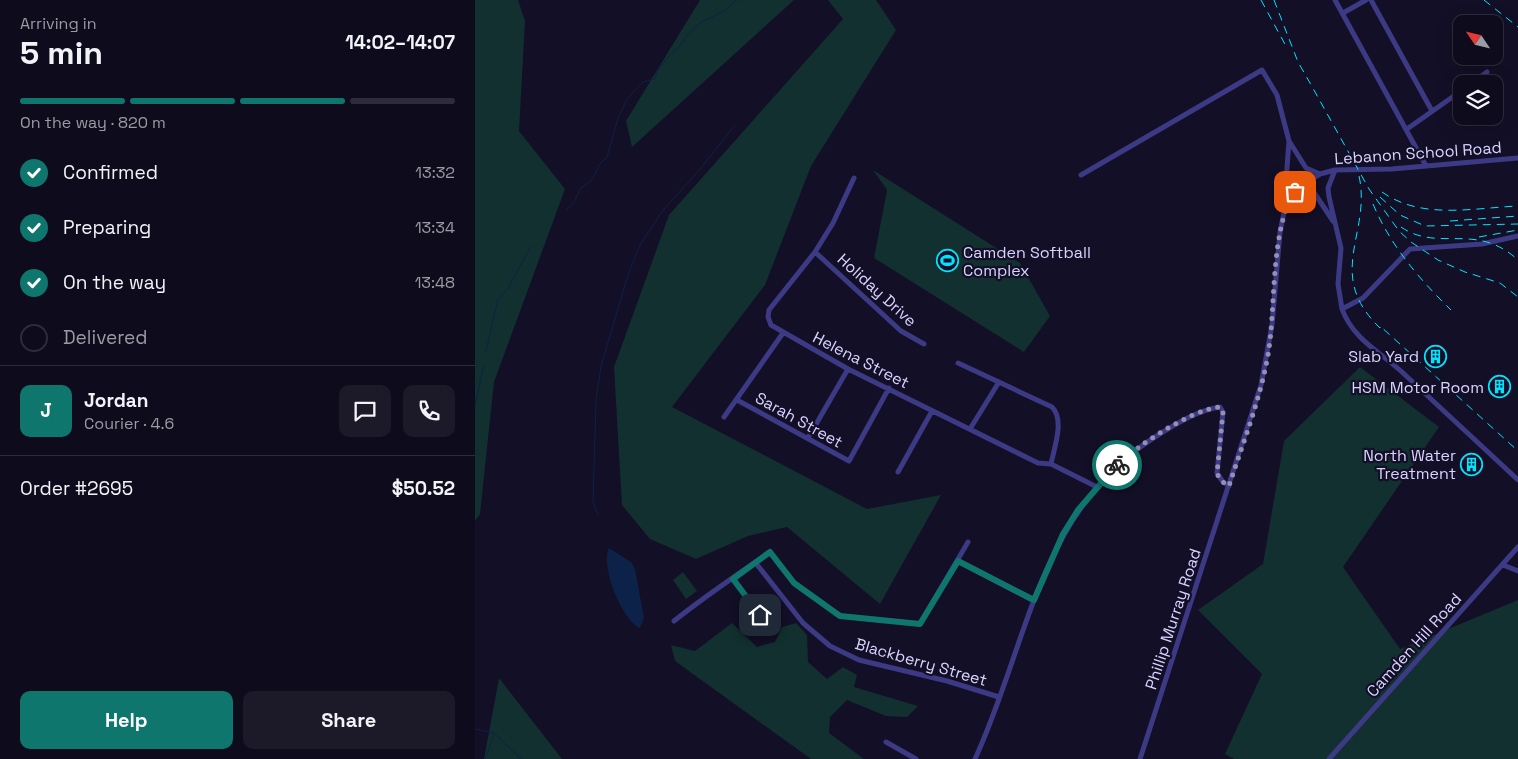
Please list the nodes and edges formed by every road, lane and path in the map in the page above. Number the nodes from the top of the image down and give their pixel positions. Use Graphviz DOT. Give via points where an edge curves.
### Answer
graph roads {
  1 [pos="1335,0"];
  2 [pos="1366,0"];
  3 [pos="1371,0"];
  4 [pos="1343,13"];
  5 [pos="1487,72"];
  6 [pos="1483,75"];
  7 [pos="1453,97"];
  8 [pos="1432,111"];
  9 [pos="1407,129"];
  10 [pos="1289,141"];
  11 [pos="1518,158"];
  12 [pos="1426,166"];
  13 [pos="1335,170"];
  14 [pos="1320,174"];
  15 [pos="1081,175"];
  16 [pos="854,178"];
  17 [pos="1307,182"];
  18 [pos="1284,212"];
  19 [pos="1337,226"];
  20 [pos="1518,236"];
  21 [pos="815,252"];
  22 [pos="1342,309"];
  23 [pos="783,334"];
  24 [pos="923,344"];
  25 [pos="958,363"];
  26 [pos="847,369"];
  27 [pos="999,382"];
  28 [pos="889,388"];
  29 [pos="737,400"];
  30 [pos="932,411"];
  31 [pos="725,417"];
  32 [pos="970,429"];
  33 [pos="808,438"];
  34 [pos="1051,464"];
  35 [pos="898,472"];
  36 [pos="1518,480"];
  37 [pos="1229,486"];
  38 [pos="1097,487"];
  39 [pos="968,542"];
  40 [pos="1518,547"];
  41 [pos="958,561"];
  42 [pos="755,562"];
  43 [pos="1503,565"];
  44 [pos="1518,571"];
  45 [pos="733,579"];
  46 [pos="1034,600"];
  47 [pos="674,621"];
  48 [pos="770,627"];
  49 [pos="999,697"];
  50 [pos="886,742"];
  51 [pos="916,759"];
  52 [pos="975,759"];
  53 [pos="1140,759"];
  54 [pos="1329,759"];
  1 -- 4 [label="street"];
  2 -- 4 [label="street"];
  3 -- 8 [label="street"];
  4 -- 9 [label="street"];
  5 -- 6 [label="street"];
  7 -- 8 [label="street"];
  8 -- 9 [label="street"];
  9 -- 12 [label="street"];
  10 -- 14 [label="street" via="1306,168"];
  10 -- 15 [label="street" via="1277,95 1262,70"];
  10 -- 18 [label="street"];
  11 -- 12 [label="street, Lebanon School Road"];
  12 -- 13 [label="street, Lebanon School Road"];
  13 -- 14 [label="street, Lebanon School Road"];
  13 -- 19 [label="street" via="1328,188"];
  14 -- 17 [label="street, Lebanon School Road"];
  16 -- 21 [label="street, Helena Street"];
  17 -- 18 [label="street, Lebanon School Road" via="1295,192"];
  17 -- 19 [label="street"];
  18 -- 37 [label="street, Lebanon School Road" via="1268,355"];
  19 -- 22 [label="street" via="1341,248 1338,284"];
  20 -- 22 [label="street" via="1483,244 1410,249 1363,298"];
  21 -- 23 [label="street, Helena Street" via="769,310 771,325"];
  21 -- 24 [label="street, Holiday Drive" via="901,331"];
  22 -- 36 [label="street" via="1360,338 1398,368"];
  23 -- 26 [label="street, Helena Street"];
  23 -- 29 [label="street"];
  25 -- 27 [label="street"];
  26 -- 28 [label="street, Helena Street"];
  26 -- 33 [label="street"];
  27 -- 32 [label="street"];
  27 -- 34 [label="street" via="1057,412 1059,419"];
  28 -- 30 [label="street, Helena Street"];
  28 -- 33 [label="street, Sarah Street" via="849,461"];
  29 -- 31 [label="street"];
  29 -- 33 [label="street, Sarah Street"];
  30 -- 32 [label="street, Helena Street"];
  30 -- 35 [label="street"];
  32 -- 34 [label="street, Helena Street" via="1038,463"];
  34 -- 38 [label="street, Helena Street"];
  37 -- 38 [label="street" via="1217,474 1223,412 1219,407 1180,421 1145,443 1121,461"];
  37 -- 53 [label="street, Phillip Murray Road"];
  38 -- 46 [label="street" via="1063,534"];
  39 -- 41 [label="street"];
  40 -- 43 [label="street, Camden Hill Road"];
  41 -- 42 [label="street" via="920,624 840,616 794,583 770,552"];
  41 -- 46 [label="street"];
  42 -- 45 [label="street"];
  42 -- 49 [label="street, Blackberry Street" via="803,623 830,646 859,660"];
  43 -- 44 [label="street"];
  43 -- 54 [label="street, Camden Hill Road"];
  45 -- 47 [label="street" via="716,587"];
  45 -- 48 [label="street"];
  46 -- 49 [label="street"];
  49 -- 52 [label="street"];
  50 -- 51 [label="street"];
}
